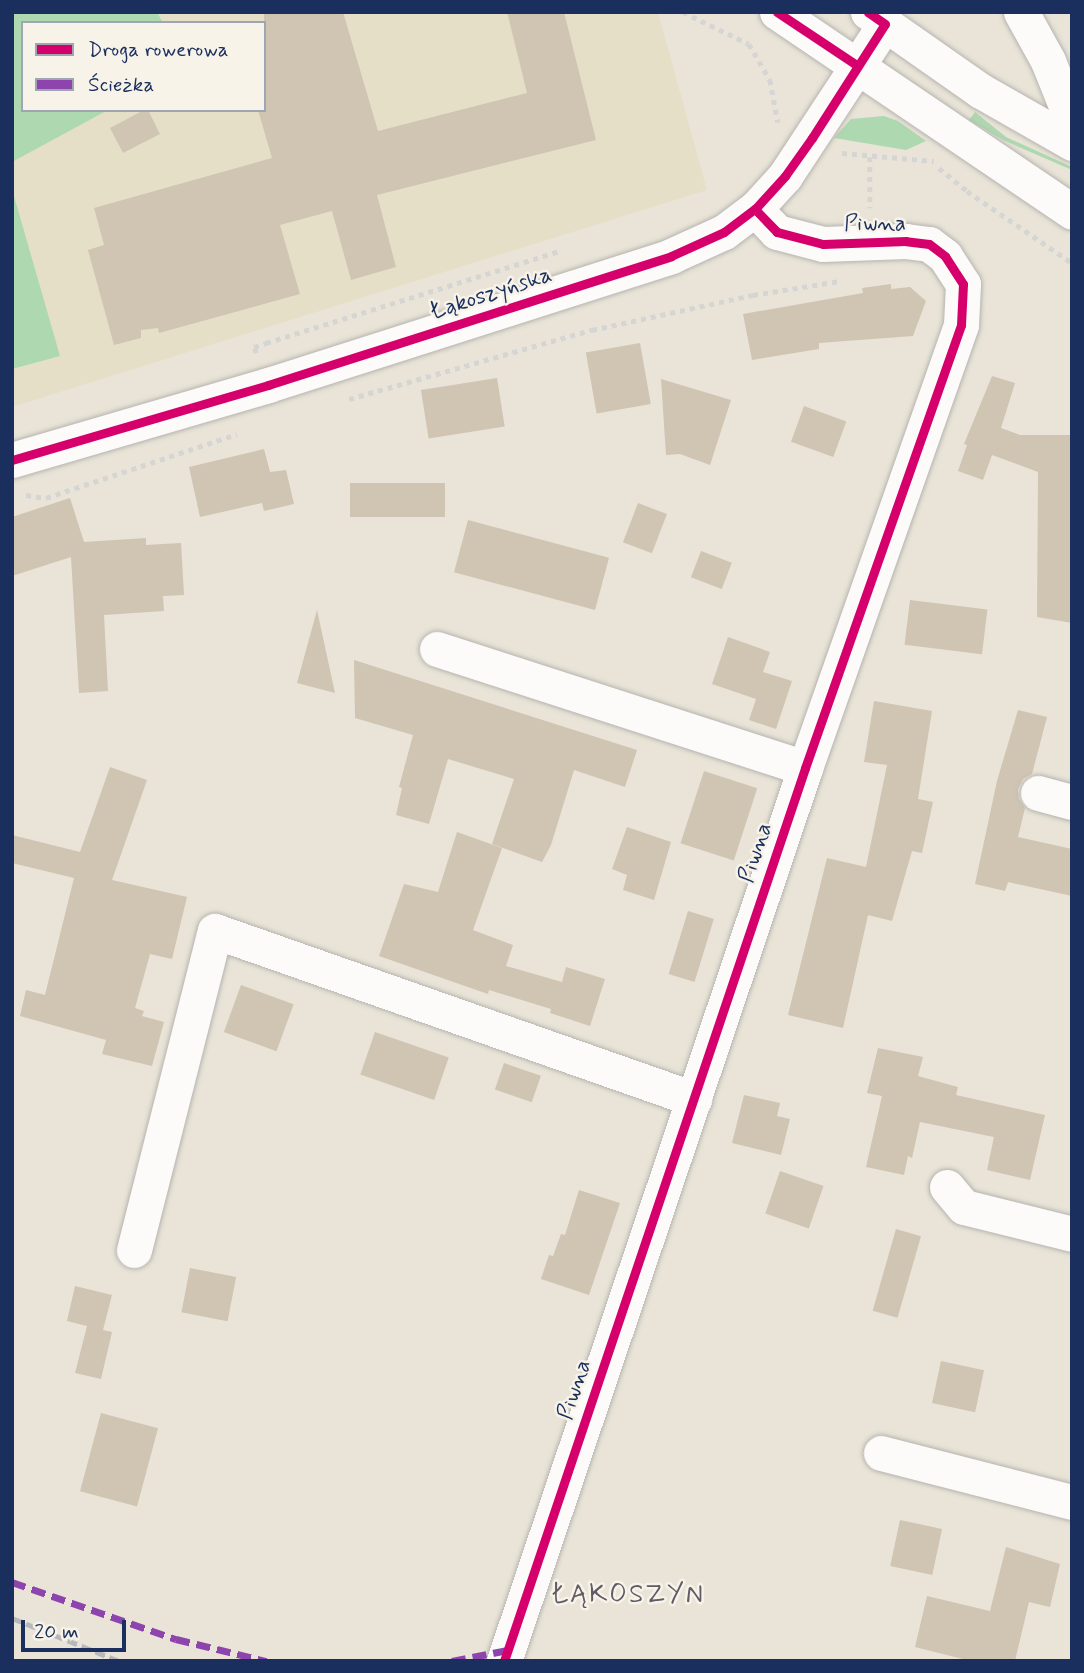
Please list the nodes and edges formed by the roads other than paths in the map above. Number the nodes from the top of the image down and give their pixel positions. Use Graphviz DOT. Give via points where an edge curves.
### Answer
graph roads {
  1 [pos="777,12"];
  2 [pos="1021,12"];
  3 [pos="877,18"];
  4 [pos="858,66"];
  5 [pos="1072,141"];
  6 [pos="755,209"];
  7 [pos="1072,212"];
  8 [pos="12,460"];
  9 [pos="437,649"];
  10 [pos="805,768"];
  11 [pos="1038,793"];
  12 [pos="1072,802"];
  13 [pos="694,1099"];
  14 [pos="947,1187"];
  15 [pos="1072,1234"];
  16 [pos="134,1250"];
  17 [pos="881,1453"];
  18 [pos="1072,1502"];
  19 [pos="505,1661"];
  1 -- 4 [label="street"];
  2 -- 5 [label="street" via="1066,106"];
  3 -- 4 [label="street, Łąkoszyńska"];
  3 -- 5 [label="street, Łąkoszyńska" via="981,91"];
  4 -- 6 [label="street, Łąkoszyńska" via="785,176"];
  4 -- 7 [label="street"];
  6 -- 8 [label="street, Łąkoszyńska" via="724,232 671,256 268,385"];
  6 -- 10 [label="street, Piwna" via="777,232 823,244 929,244 945,256 962,284 961,325"];
  9 -- 10 [label="street"];
  10 -- 13 [label="street, Piwna"];
  11 -- 12 [label="street"];
  13 -- 16 [label="street" via="215,931"];
  13 -- 19 [label="street, Piwna"];
  14 -- 15 [label="street" via="964,1207"];
  17 -- 18 [label="street"];
}
